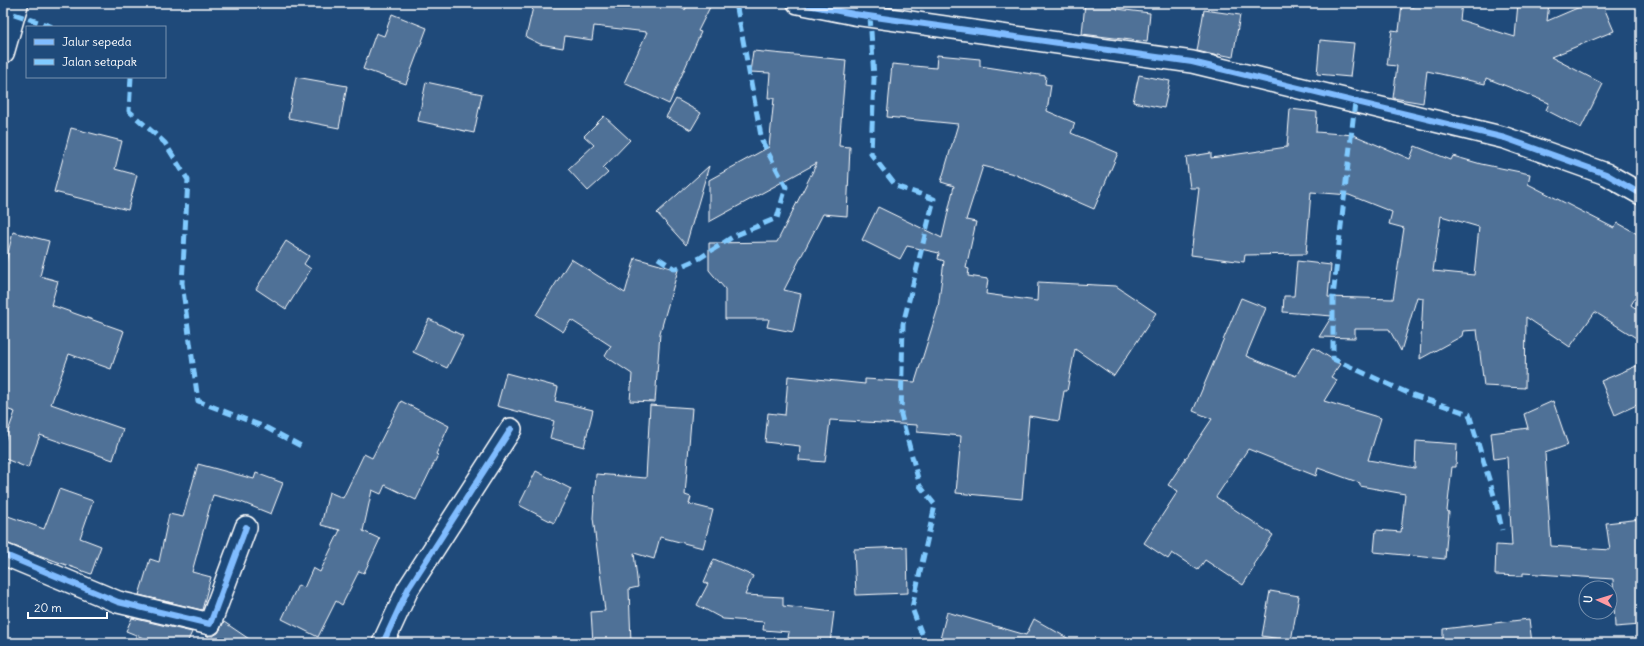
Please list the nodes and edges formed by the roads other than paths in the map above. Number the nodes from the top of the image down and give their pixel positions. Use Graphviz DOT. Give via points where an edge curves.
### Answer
graph roads {
  1 [pos="17,3"];
  2 [pos="798,3"];
  3 [pos="3,52"];
  4 [pos="1641,194"];
  5 [pos="511,429"];
  6 [pos="246,527"];
  7 [pos="3,554"];
  8 [pos="383,643"];
  1 -- 3 [label="main road"];
  2 -- 4 [label="street" via="854,14 1192,62 1505,138 1606,174"];
  5 -- 8 [label="street" via="408,590"];
  6 -- 7 [label="street" via="210,624 118,602"];
}
